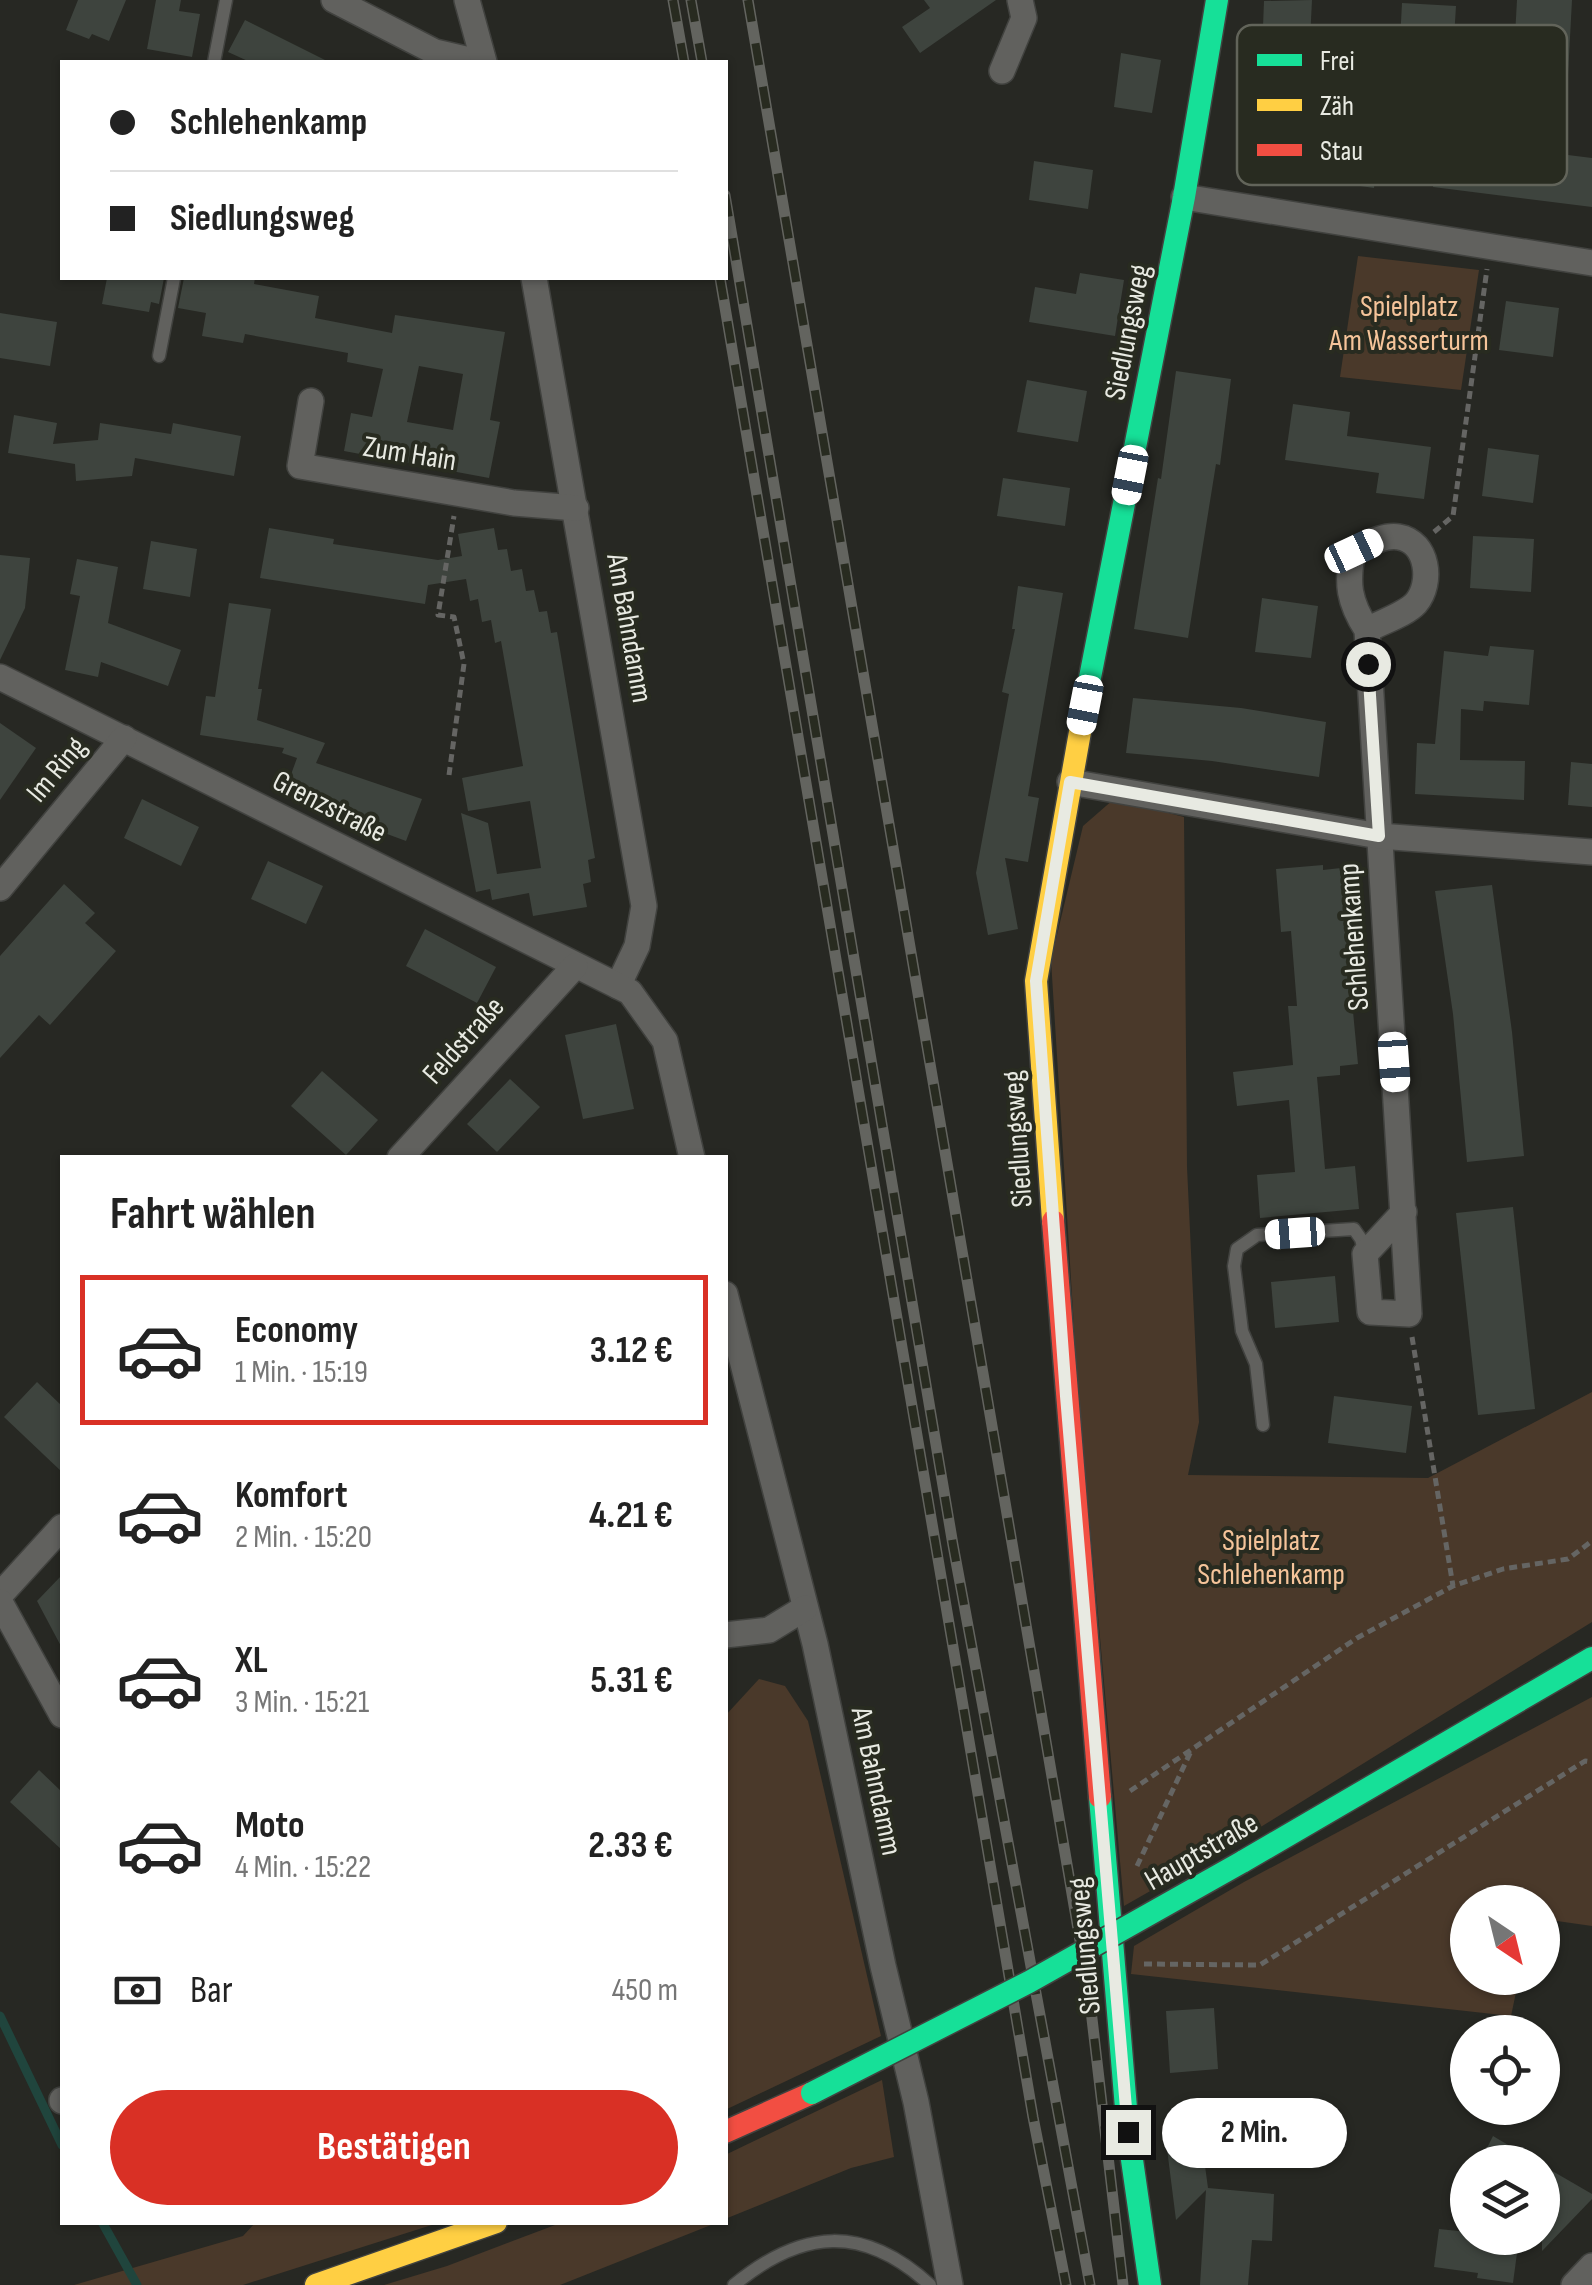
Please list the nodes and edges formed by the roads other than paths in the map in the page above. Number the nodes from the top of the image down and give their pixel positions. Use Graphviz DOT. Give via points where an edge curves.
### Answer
graph roads {
  1 [pos="226,0"];
  2 [pos="334,0"];
  3 [pos="467,0"];
  4 [pos="1020,0"];
  5 [pos="1217,0"];
  6 [pos="214,60"];
  7 [pos="472,60"];
  8 [pos="481,60"];
  9 [pos="1002,71"];
  10 [pos="1184,197"];
  11 [pos="1592,262"];
  12 [pos="174,280"];
  13 [pos="534,280"];
  14 [pos="160,356"];
  15 [pos="311,401"];
  16 [pos="576,508"];
  17 [pos="1366,630"];
  18 [pos="0,676"];
  19 [pos="124,738"];
  20 [pos="1070,782"];
  21 [pos="1379,836"];
  22 [pos="1592,852"];
  23 [pos="0,888"];
  24 [pos="574,966"];
  25 [pos="624,989"];
  26 [pos="403,1155"];
  27 [pos="691,1155"];
  28 [pos="1404,1212"];
  29 [pos="1365,1254"];
  30 [pos="728,1306"];
  31 [pos="1263,1425"];
  32 [pos="60,1529"];
  33 [pos="0,1599"];
  34 [pos="805,1608"];
  35 [pos="728,1635"];
  36 [pos="1592,1658"];
  37 [pos="60,1711"];
  38 [pos="728,2131"];
  39 [pos="487,2225"];
  40 [pos="1592,2266"];
  41 [pos="316,2285"];
  42 [pos="734,2285"];
  43 [pos="930,2285"];
  44 [pos="950,2285"];
  45 [pos="1150,2285"];
  46 [pos="1574,2285"];
  1 -- 6 [label="lane"];
  2 -- 7 [label="street" via="436,52"];
  3 -- 8 [label="street"];
  4 -- 9 [label="street" via="1024,18"];
  5 -- 10 [label="street, Siedlungsweg"];
  10 -- 11 [label="street"];
  10 -- 20 [label="street, Siedlungsweg"];
  12 -- 14 [label="lane"];
  13 -- 16 [label="street, Am Bahndamm"];
  15 -- 16 [label="street, Zum Hain" via="300,466"];
  16 -- 25 [label="street, Am Bahndamm" via="644,906"];
  17 -- 21 [label="street, Schlehenkamp"];
  18 -- 19 [label="street, Grenzstraße"];
  19 -- 23 [label="street, Im Ring"];
  19 -- 24 [label="street, Grenzstraße"];
  20 -- 21 [label="street, Schlehenkamp"];
  20 -- 45 [label="street, Siedlungsweg" via="1036,981 1128,2132"];
  21 -- 22 [label="street, Schlehenkamp"];
  21 -- 28 [label="street, Schlehenkamp"];
  24 -- 25 [label="street, Grenzstraße"];
  24 -- 26 [label="street, Feldstraße"];
  25 -- 27 [label="street" via="665,1040"];
  28 -- 29 [label="street"];
  28 -- 29 [label="street, Schlehenkamp" via="1408,1314 1370,1312"];
  29 -- 31 [label="lane" via="1354,1230 1257,1235 1237,1250 1242,1331 1256,1364"];
  30 -- 34 [label="street, Am Bahndamm"];
  32 -- 33 [label="street"];
  33 -- 37 [label="street"];
  34 -- 35 [label="street" via="768,1630"];
  34 -- 44 [label="street, Am Bahndamm" via="916,2102"];
  36 -- 38 [label="street, Hauptstraße, bridge" via="1130,1928 927,2038"];
  39 -- 41 [label="street"];
  40 -- 46 [label="street"];
  42 -- 43 [label="lane" via="779,2253 815,2241 856,2242 902,2260"];
}
